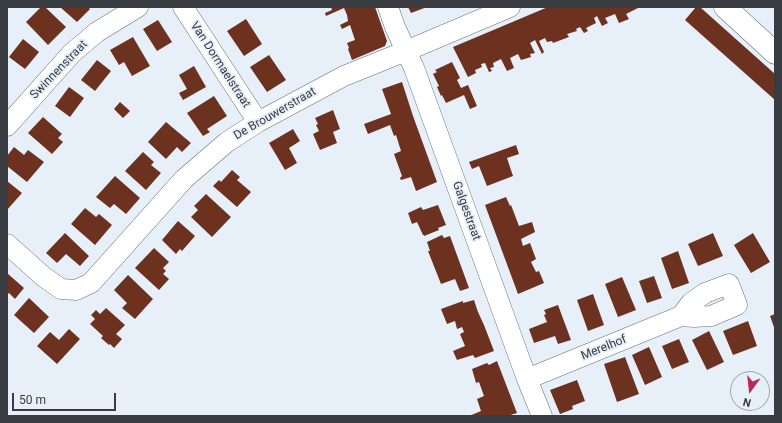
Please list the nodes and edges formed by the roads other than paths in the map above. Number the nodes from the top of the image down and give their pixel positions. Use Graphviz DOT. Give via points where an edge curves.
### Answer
graph roads {
  1 [pos="138,7"];
  2 [pos="183,7"];
  3 [pos="388,7"];
  4 [pos="510,7"];
  5 [pos="725,7"];
  6 [pos="406,51"];
  7 [pos="775,53"];
  8 [pos="258,122"];
  9 [pos="7,126"];
  10 [pos="7,244"];
  11 [pos="681,316"];
  12 [pos="527,379"];
  13 [pos="542,416"];
  1 -- 9 [label="street, Swinnenstraat" via="97,32 72,53"];
  2 -- 8 [label="street, Van Dormaelstraat"];
  3 -- 6 [label="street, Galgestraat"];
  4 -- 6 [label="street, De Brouwerstraat"];
  5 -- 7 [label="main road"];
  6 -- 8 [label="street, De Brouwerstraat" via="344,76"];
  6 -- 12 [label="street, Galgestraat"];
  8 -- 10 [label="street, De Brouwerstraat" via="227,142 184,179 91,283 76,290 61,290"];
  11 -- 12 [label="street, Merelhof"];
  12 -- 13 [label="street, Galgestraat"];
}
